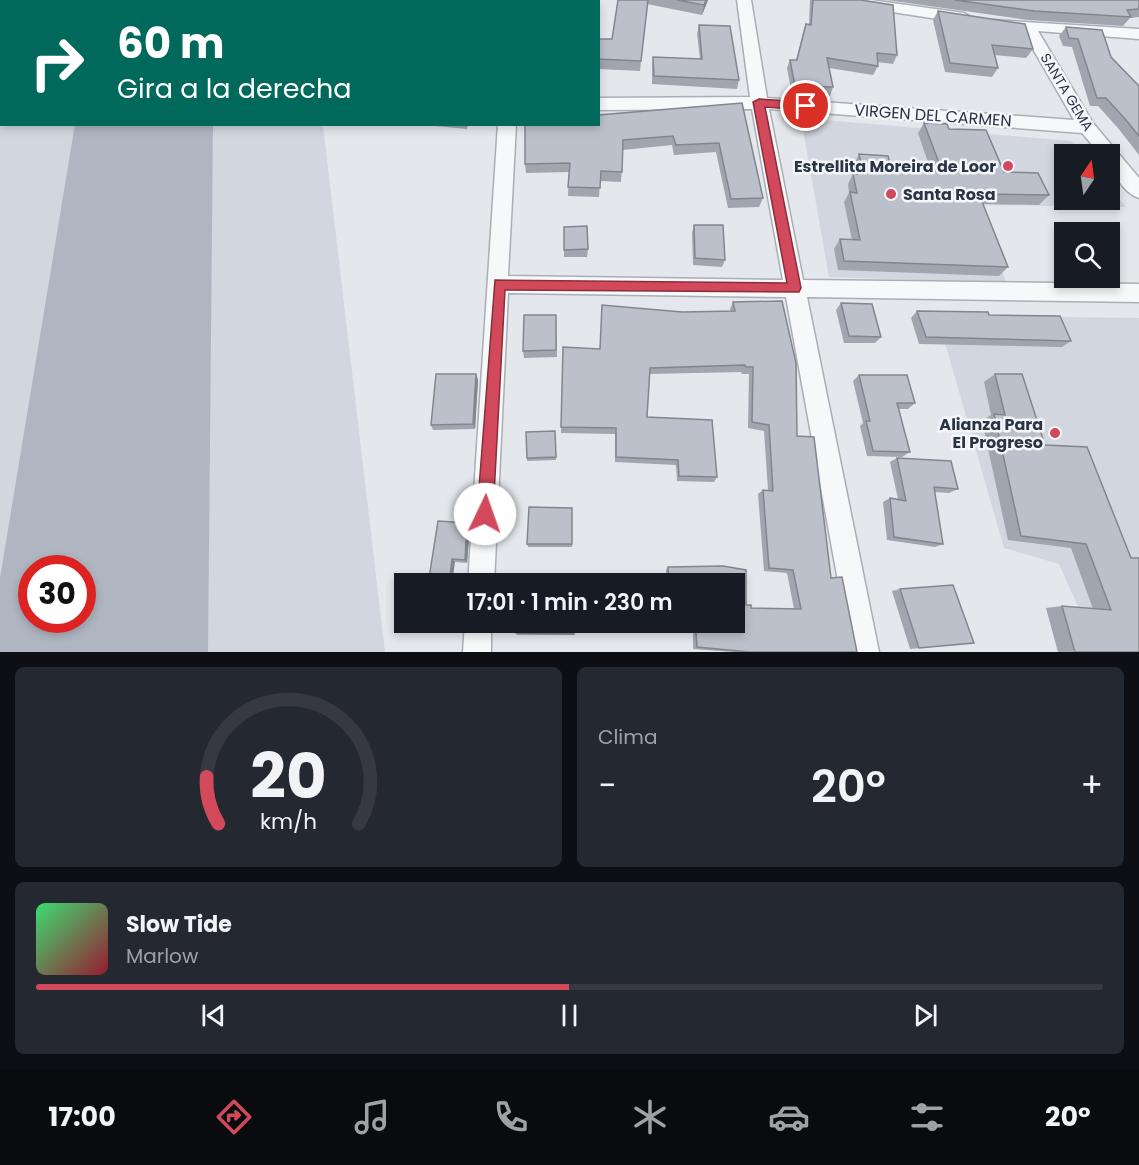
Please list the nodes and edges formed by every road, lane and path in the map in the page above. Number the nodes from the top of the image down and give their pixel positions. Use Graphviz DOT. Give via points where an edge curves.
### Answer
graph roads {
  1 [pos="744,0"];
  2 [pos="840,0"];
  3 [pos="1028,27"];
  4 [pos="1139,34"];
  5 [pos="759,102"];
  6 [pos="600,104"];
  7 [pos="507,126"];
  8 [pos="1087,127"];
  9 [pos="1101,144"];
  10 [pos="1120,167"];
  11 [pos="1139,191"];
  12 [pos="499,284"];
  13 [pos="794,288"];
  14 [pos="1139,293"];
  15 [pos="482,573"];
  16 [pos="478,633"];
  17 [pos="477,652"];
  18 [pos="865,652"];
  1 -- 5 [label="street"];
  2 -- 3 [label="street"];
  3 -- 4 [label="street"];
  3 -- 8 [label="street, SANTA GEMA"];
  5 -- 6 [label="street, VIRGEN DEL CARMEN"];
  5 -- 8 [label="street, VIRGEN DEL CARMEN"];
  5 -- 13 [label="street"];
  7 -- 12 [label="street"];
  8 -- 9 [label="street, SANTA GEMA"];
  10 -- 11 [label="street, SANTA GEMA"];
  12 -- 13 [label="street"];
  12 -- 15 [label="street"];
  13 -- 14 [label="street"];
  13 -- 18 [label="street"];
  16 -- 17 [label="street"];
}
